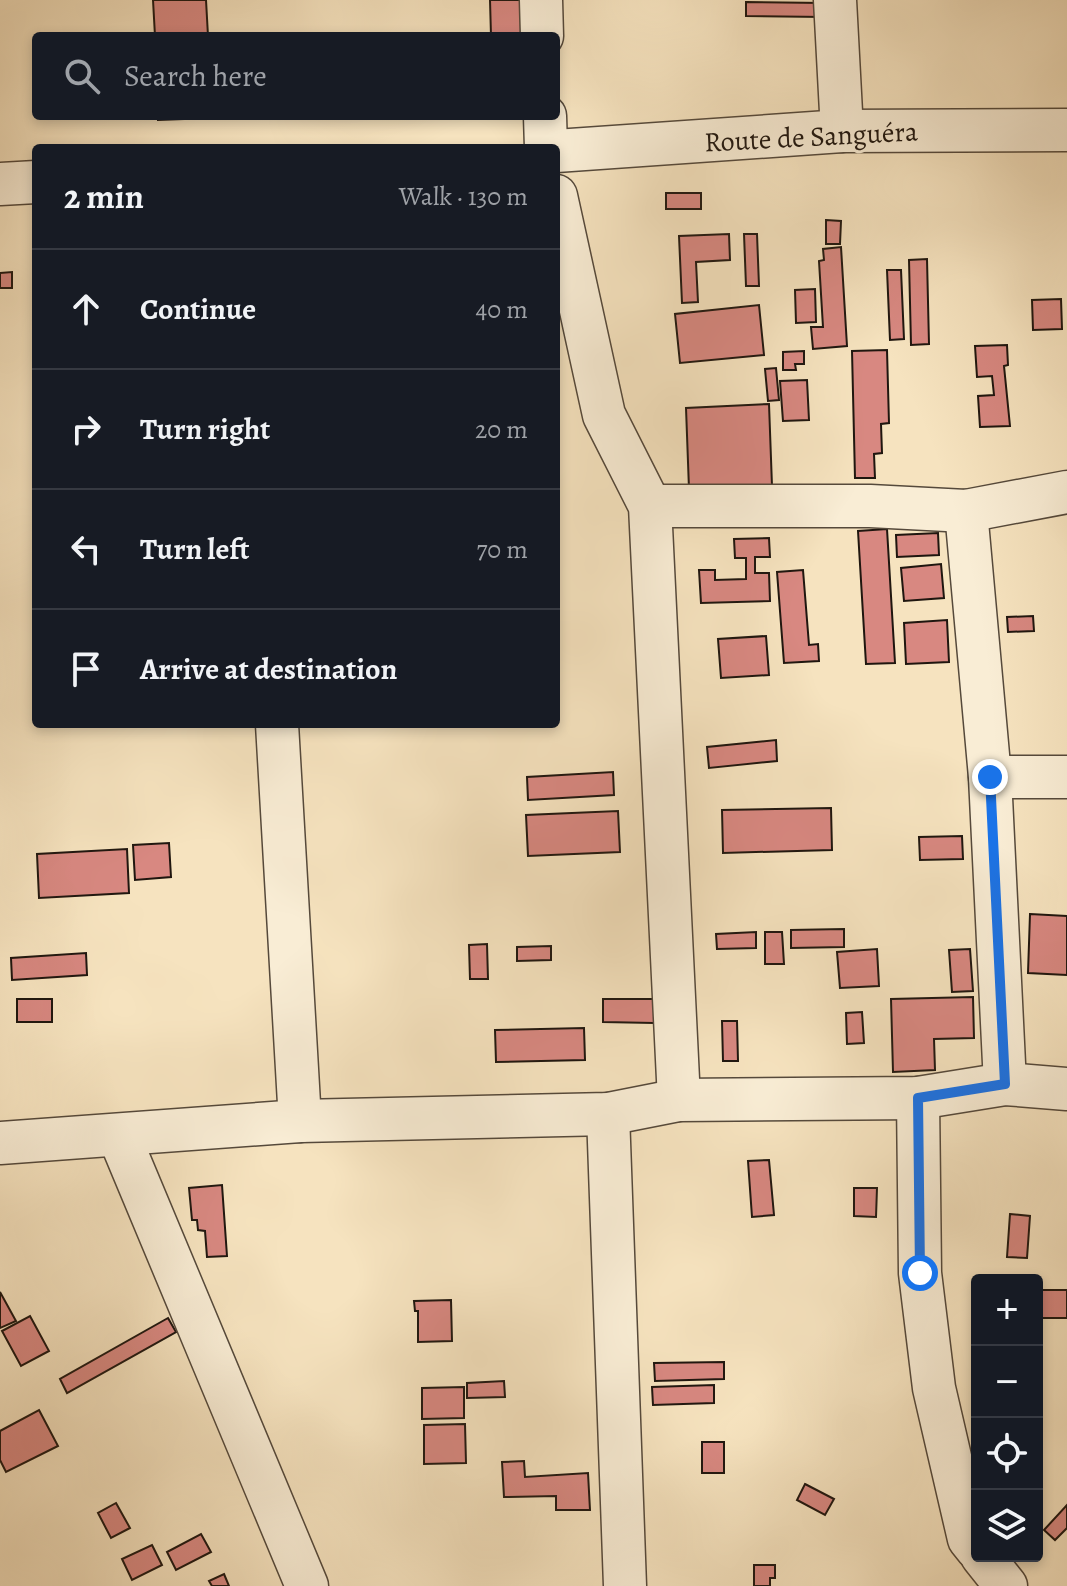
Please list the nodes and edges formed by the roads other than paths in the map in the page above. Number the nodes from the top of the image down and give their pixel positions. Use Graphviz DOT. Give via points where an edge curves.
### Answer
graph roads {
  1 [pos="541,0"];
  2 [pos="835,0"];
  3 [pos="542,32"];
  4 [pos="545,120"];
  5 [pos="1067,130"];
  6 [pos="842,131"];
  7 [pos="546,144"];
  8 [pos="560,151"];
  9 [pos="32,182"];
  10 [pos="0,184"];
  11 [pos="560,214"];
  12 [pos="1067,492"];
  13 [pos="650,506"];
  14 [pos="966,511"];
  15 [pos="277,728"];
  16 [pos="990,777"];
  17 [pos="1067,777"];
  18 [pos="1005,1084"];
  19 [pos="1067,1089"];
  20 [pos="918,1098"];
  21 [pos="679,1100"];
  22 [pos="608,1114"];
  23 [pos="300,1121"];
  24 [pos="119,1136"];
  25 [pos="0,1143"];
  26 [pos="971,1542"];
  27 [pos="987,1562"];
  28 [pos="307,1586"];
  29 [pos="625,1586"];
  30 [pos="1006,1586"];
  1 -- 3 [label="street"];
  2 -- 6 [label="street"];
  4 -- 7 [label="street"];
  5 -- 6 [label="street, Route de Sanguéra"];
  6 -- 8 [label="street, Route de Sanguéra"];
  9 -- 10 [label="street"];
  11 -- 13 [label="street" via="604,415"];
  12 -- 14 [label="street"];
  13 -- 14 [label="street"];
  13 -- 21 [label="street"];
  14 -- 16 [label="street"];
  15 -- 23 [label="street"];
  16 -- 17 [label="street"];
  16 -- 18 [label="street"];
  18 -- 19 [label="street"];
  18 -- 20 [label="street"];
  20 -- 21 [label="street"];
  20 -- 26 [label="street" via="920,1273 934,1388"];
  21 -- 22 [label="street"];
  22 -- 23 [label="street"];
  22 -- 29 [label="street"];
  23 -- 24 [label="street"];
  24 -- 25 [label="street"];
  24 -- 28 [label="street"];
  27 -- 30 [label="street"];
}
